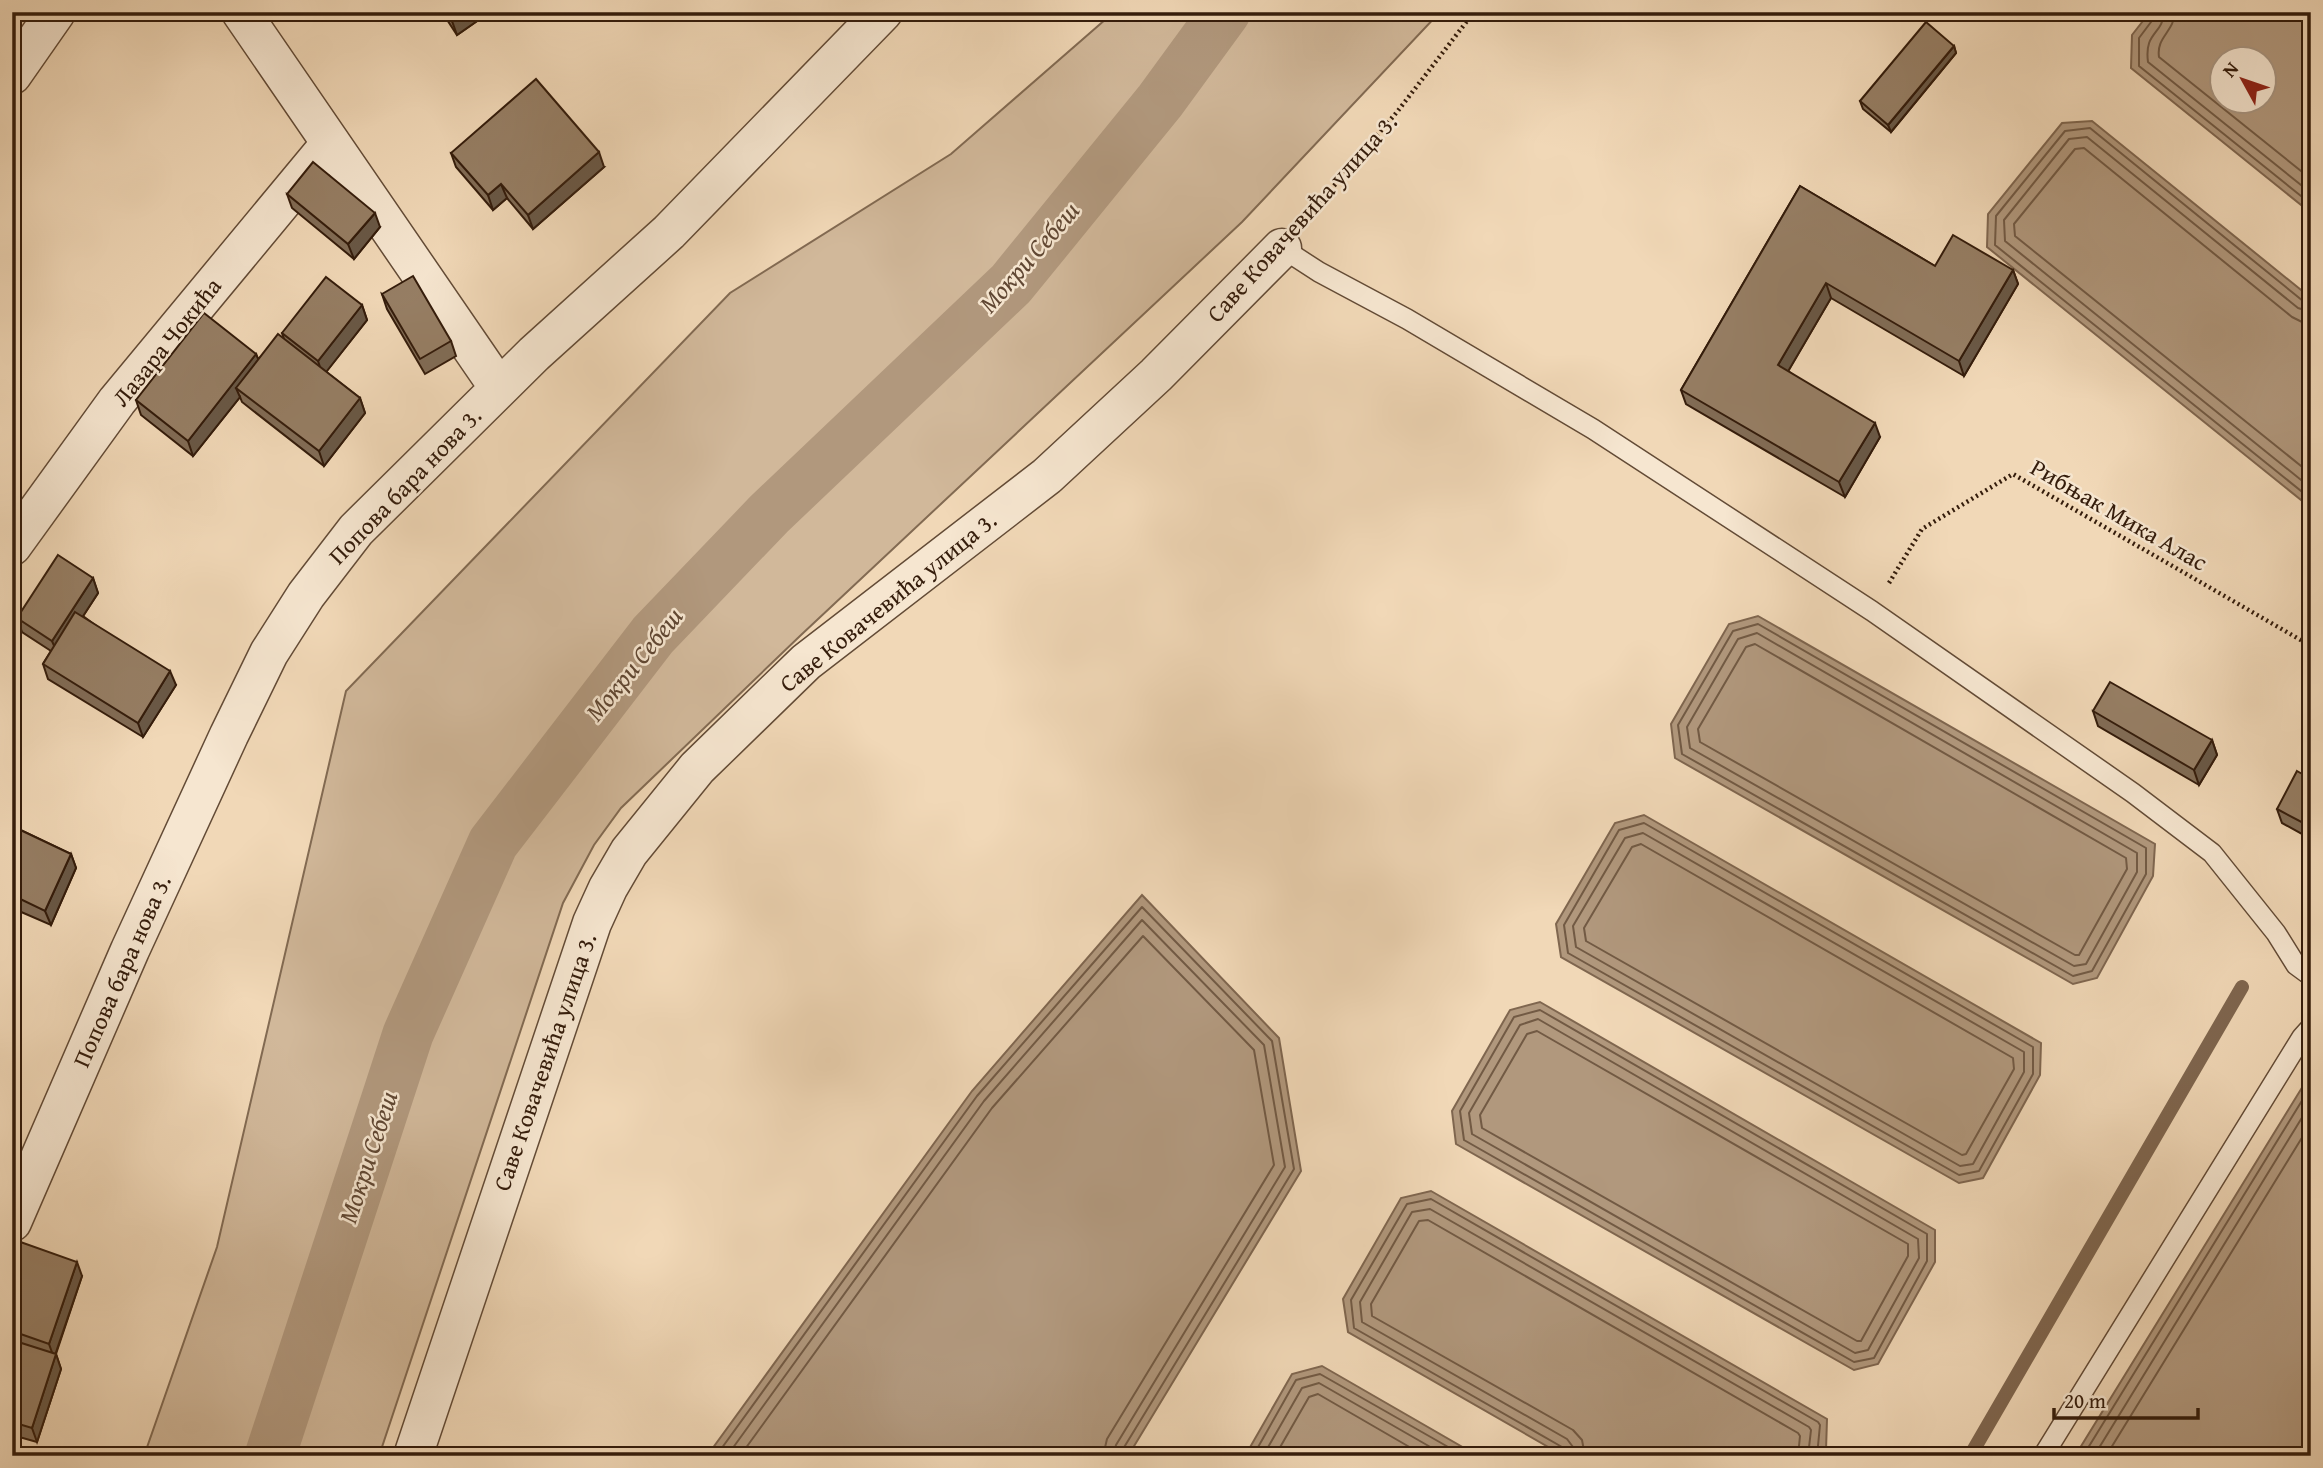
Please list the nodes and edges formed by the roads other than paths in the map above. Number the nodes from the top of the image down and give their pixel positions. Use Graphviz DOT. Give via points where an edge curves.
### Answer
graph roads {
  1 [pos="56,12"];
  2 [pos="241,12"];
  3 [pos="883,12"];
  4 [pos="12,75"];
  5 [pos="330,144"];
  6 [pos="1282,248"];
  7 [pos="499,388"];
  8 [pos="12,546"];
  9 [pos="2311,976"];
  10 [pos="2311,1027"];
  11 [pos="12,1222"];
  12 [pos="413,1456"];
  13 [pos="2043,1456"];
  1 -- 4 [label="street"];
  2 -- 5 [label="street"];
  3 -- 7 [label="street, Попова бара нова 3." via="669,232"];
  5 -- 7 [label="street"];
  5 -- 8 [label="street, Лазара Чокића" via="117,401"];
  6 -- 9 [label="lane" via="1593,429 1872,611 2133,793 2212,853 2296,965"];
  6 -- 12 [label="street, Саве Ковачевића улица 3." via="1156,375 1046,476 806,662 697,768 629,852 592,923"];
  7 -- 11 [label="street, Попова бара нова 3." via="356,530 278,638 136,937"];
  10 -- 13 [label="lane"];
}
